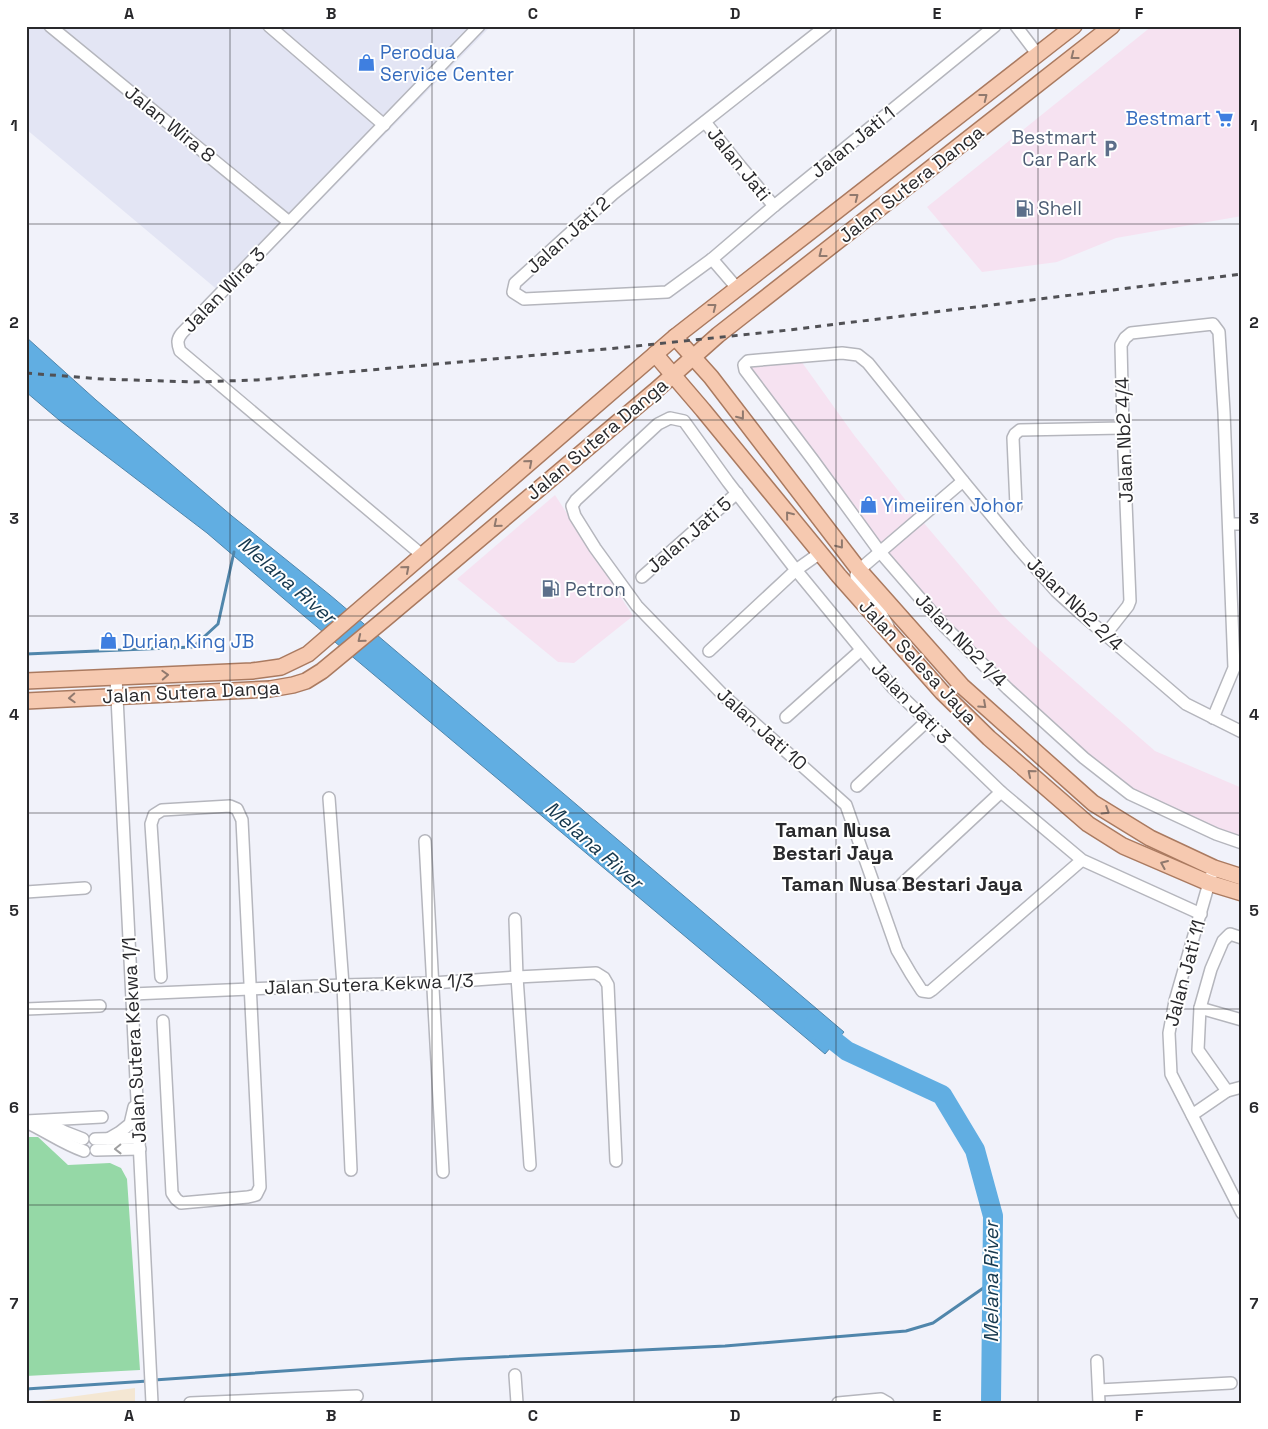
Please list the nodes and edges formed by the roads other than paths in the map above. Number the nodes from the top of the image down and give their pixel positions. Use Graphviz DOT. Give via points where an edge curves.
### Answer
graph roads {
  1 [pos="50,26"];
  2 [pos="269,26"];
  3 [pos="479,26"];
  4 [pos="826,26"];
  5 [pos="995,26"];
  6 [pos="1016,26"];
  7 [pos="1074,26"];
  8 [pos="1112,26"];
  9 [pos="1038,55"];
  10 [pos="705,122"];
  11 [pos="384,125"];
  12 [pos="774,206"];
  13 [pos="289,222"];
  14 [pos="712,259"];
  15 [pos="737,288"];
  16 [pos="718,334"];
  17 [pos="675,337"];
  18 [pos="655,354"];
  19 [pos="858,355"];
  20 [pos="693,357"];
  21 [pos="673,375"];
  22 [pos="711,377"];
  23 [pos="654,392"];
  24 [pos="703,410"];
  25 [pos="1123,428"];
  26 [pos="963,481"];
  27 [pos="737,493"];
  28 [pos="572,506"];
  29 [pos="1016,506"];
  30 [pos="1228,524"];
  31 [pos="1242,524"];
  32 [pos="880,552"];
  33 [pos="820,553"];
  34 [pos="422,556"];
  35 [pos="796,570"];
  36 [pos="859,570"];
  37 [pos="642,577"];
  38 [pos="1106,635"];
  39 [pos="892,636"];
  40 [pos="861,650"];
  41 [pos="709,651"];
  42 [pos="116,677"];
  43 [pos="26,681"];
  44 [pos="118,696"];
  45 [pos="26,701"];
  46 [pos="786,717"];
  47 [pos="1213,718"];
  48 [pos="927,721"];
  49 [pos="1242,732"];
  50 [pos="857,786"];
  51 [pos="1001,792"];
  52 [pos="329,798"];
  53 [pos="424,841"];
  54 [pos="1242,843"];
  55 [pos="1082,860"];
  56 [pos="1214,868"];
  57 [pos="1242,877"];
  58 [pos="1209,883"];
  59 [pos="902,884"];
  60 [pos="85,888"];
  61 [pos="26,892"];
  62 [pos="1242,894"];
  63 [pos="1201,914"];
  64 [pos="516,919"];
  65 [pos="1242,938"];
  66 [pos="161,977"];
  67 [pos="517,977"];
  68 [pos="432,983"];
  69 [pos="343,985"];
  70 [pos="250,989"];
  71 [pos="132,994"];
  72 [pos="100,1006"];
  73 [pos="1200,1008"];
  74 [pos="26,1010"];
  75 [pos="1242,1020"];
  76 [pos="163,1021"];
  77 [pos="1242,1087"];
  78 [pos="1227,1091"];
  79 [pos="137,1097"];
  80 [pos="1192,1115"];
  81 [pos="102,1117"];
  82 [pos="42,1120"];
  83 [pos="26,1121"];
  84 [pos="108,1138"];
  85 [pos="83,1139"];
  86 [pos="140,1144"];
  87 [pos="84,1151"];
  88 [pos="616,1161"];
  89 [pos="530,1165"];
  90 [pos="351,1170"];
  91 [pos="443,1172"];
  92 [pos="1242,1212"];
  93 [pos="1097,1361"];
  94 [pos="515,1375"];
  95 [pos="1231,1383"];
  96 [pos="1098,1390"];
  97 [pos="357,1396"];
  98 [pos="152,1403"];
  99 [pos="190,1403"];
  100 [pos="517,1403"];
  101 [pos="838,1403"];
  102 [pos="888,1403"];
  103 [pos="1099,1403"];
  1 -- 13 [label="street, Jalan Wira 8"];
  2 -- 11 [label="street"];
  3 -- 11 [label="street, Jalan Wira 3"];
  4 -- 10 [label="street, Jalan Jati 2"];
  5 -- 12 [label="street, Jalan Jati 1"];
  6 -- 9 [label="street"];
  7 -- 9 [label="main road, Jalan Sutera Danga"];
  8 -- 16 [label="main road, Jalan Sutera Danga, one-way"];
  15 -- 9 [label="main road, Jalan Sutera Danga, one-way"];
  10 -- 12 [label="street, Jalan Jati"];
  10 -- 14 [label="street, Jalan Jati 2" via="613,194 515,283 513,292 524,299 667,292"];
  11 -- 13 [label="street, Jalan Wira 3"];
  12 -- 14 [label="street, Jalan Jati 1"];
  13 -- 34 [label="street, Jalan Wira 3" via="182,332 177,345 180,351"];
  14 -- 15 [label="street"];
  17 -- 15 [label="main road, Jalan Sutera Danga, one-way"];
  16 -- 20 [label="main road, Jalan Sutera Danga"];
  16 -- 22 [label="main road" via="710,352"];
  17 -- 18 [label="main road, Jalan Sutera Danga"];
  17 -- 20 [label="main road, Jalan Selesa Jaya"];
  18 -- 21 [label="main road, Jalan Selesa Jaya"];
  34 -- 18 [label="main road, Jalan Sutera Danga, one-way"];
  19 -- 26 [label="street, Jalan Nb2 2/4" via="868,363"];
  19 -- 32 [label="street, Jalan Nb2 1/4" via="842,353 748,361 744,365"];
  20 -- 21 [label="main road, Jalan Sutera Danga"];
  20 -- 22 [label="main road, Jalan Selesa Jaya"];
  21 -- 23 [label="main road, Jalan Sutera Danga"];
  21 -- 24 [label="main road, Jalan Selesa Jaya"];
  22 -- 36 [label="main road, Jalan Selesa Jaya, one-way"];
  23 -- 24 [label="main road" via="684,393"];
  23 -- 44 [label="main road, Jalan Sutera Danga, one-way" via="306,682 270,689"];
  33 -- 24 [label="main road, Jalan Selesa Jaya, one-way"];
  25 -- 29 [label="street" via="1020,430 1014,438"];
  25 -- 30 [label="street, Jalan Nb2 4/4" via="1121,345 1125,338 1132,333 1215,325 1219,332"];
  25 -- 38 [label="street, Jalan Nb2 4/4" via="1130,601"];
  26 -- 32 [label="street"];
  26 -- 38 [label="street, Jalan Nb2 2/4" via="1056,591"];
  27 -- 28 [label="street, Jalan Jati 3" via="684,421 670,418 658,424"];
  27 -- 35 [label="street, Jalan Jati 3"];
  27 -- 37 [label="street, Jalan Jati 5"];
  28 -- 55 [label="street, Jalan Jati 10" via="574,516 637,606 724,696 846,805 897,950 922,991 932,990"];
  30 -- 31 [label="street"];
  30 -- 47 [label="street" via="1234,668"];
  32 -- 36 [label="street"];
  32 -- 54 [label="street, Jalan Nb2 1/4" via="944,626 1084,758 1130,794"];
  33 -- 35 [label="street"];
  33 -- 39 [label="main road, Jalan Selesa Jaya"];
  42 -- 34 [label="main road, Jalan Sutera Danga, one-way" via="282,667 321,644"];
  35 -- 40 [label="street, Jalan Jati 3"];
  35 -- 41 [label="street"];
  36 -- 39 [label="street" via="856,580 880,611"];
  36 -- 56 [label="main road, Jalan Selesa Jaya, one-way" via="962,686 1093,803 1150,838"];
  38 -- 47 [label="street, Jalan Nb2 2/4" via="1186,704"];
  58 -- 39 [label="main road, Jalan Selesa Jaya, one-way" via="1123,846 1088,824 989,738"];
  40 -- 46 [label="street"];
  40 -- 48 [label="street, Jalan Jati 3" via="892,688"];
  42 -- 43 [label="main road, Jalan Sutera Danga"];
  42 -- 44 [label="street, Jalan Sutera Kekwa 1/1"];
  44 -- 45 [label="main road, Jalan Sutera Danga, one-way"];
  44 -- 71 [label="street, Jalan Sutera Kekwa 1/1"];
  47 -- 49 [label="street, Jalan Nb2 2/4"];
  48 -- 50 [label="street"];
  48 -- 51 [label="street, Jalan Jati 3"];
  51 -- 55 [label="street, Jalan Jati 3"];
  51 -- 59 [label="street"];
  52 -- 69 [label="street"];
  53 -- 68 [label="street"];
  55 -- 63 [label="street, Jalan Jati 3"];
  56 -- 57 [label="main road, Jalan Selesa Jaya"];
  56 -- 58 [label="street, Jalan Jati 11"];
  58 -- 62 [label="main road, Jalan Selesa Jaya"];
  58 -- 63 [label="street, Jalan Jati 11"];
  60 -- 61 [label="street"];
  63 -- 80 [label="street, Jalan Jati 11" via="1174,1001 1169,1033 1171,1074"];
  64 -- 67 [label="street"];
  65 -- 73 [label="street" via="1230,934 1223,941"];
  66 -- 70 [label="street" via="151,824 154,815 162,810 230,806 242,820"];
  67 -- 68 [label="street, Jalan Sutera Kekwa 1/3"];
  67 -- 88 [label="street, Jalan Sutera Kekwa 1/3" via="596,973 608,985"];
  67 -- 89 [label="street"];
  68 -- 69 [label="street, Jalan Sutera Kekwa 1/3"];
  68 -- 91 [label="street"];
  69 -- 70 [label="street, Jalan Sutera Kekwa 1/3"];
  69 -- 90 [label="street"];
  70 -- 71 [label="street, Jalan Sutera Kekwa 1/3"];
  70 -- 76 [label="street" via="260,1187 256,1195 181,1203 172,1193"];
  71 -- 79 [label="street, Jalan Sutera Kekwa 1/1"];
  72 -- 74 [label="street"];
  73 -- 75 [label="street"];
  73 -- 78 [label="street" via="1198,1050"];
  77 -- 78 [label="street"];
  78 -- 80 [label="street"];
  79 -- 84 [label="street" via="130,1124"];
  79 -- 86 [label="street, Jalan Sutera Kekwa 1/1"];
  80 -- 92 [label="street, Jalan Jati 11"];
  81 -- 82 [label="street"];
  82 -- 83 [label="street"];
  82 -- 85 [label="street"];
  83 -- 87 [label="street"];
  84 -- 86 [label="street"];
  86 -- 84 [label="street, one-way" via="96,1144"];
  86 -- 98 [label="street, Jalan Sutera Kekwa 1/1"];
  93 -- 96 [label="street"];
  94 -- 100 [label="street"];
  95 -- 96 [label="street"];
  96 -- 103 [label="street"];
  97 -- 99 [label="street"];
  101 -- 102 [label="street" via="881,1399"];
}
